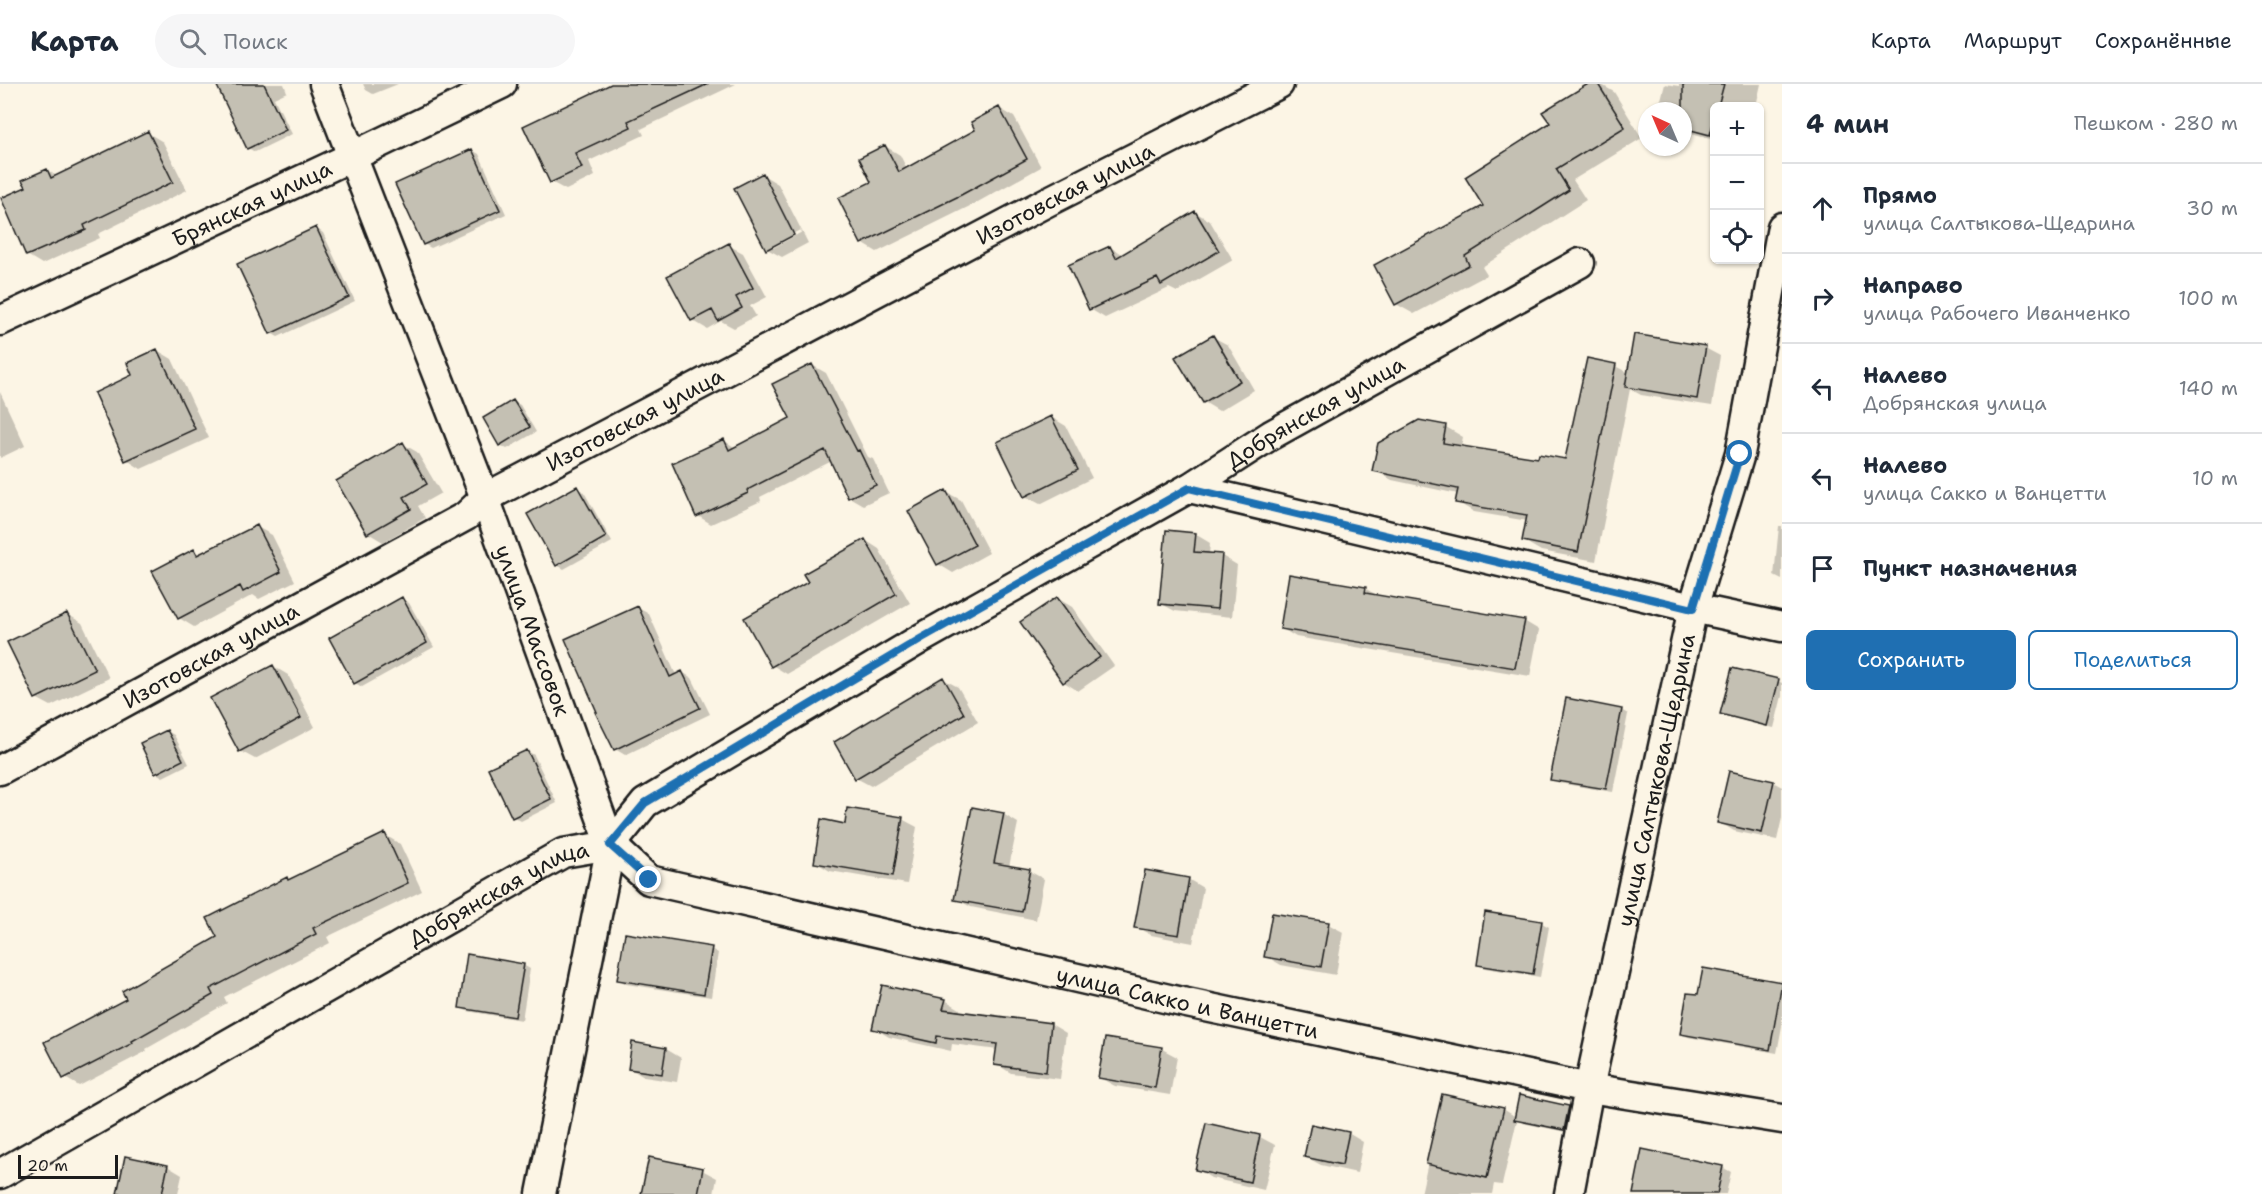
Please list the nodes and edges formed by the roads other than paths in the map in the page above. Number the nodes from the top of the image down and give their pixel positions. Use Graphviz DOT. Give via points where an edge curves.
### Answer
graph roads {
  1 [pos="324,84"];
  2 [pos="502,84"];
  3 [pos="1279,84"];
  4 [pos="352,156"];
  5 [pos="1782,227"];
  6 [pos="1580,263"];
  7 [pos="0,321"];
  8 [pos="1189,488"];
  9 [pos="485,498"];
  10 [pos="1693,609"];
  11 [pos="1782,627"];
  12 [pos="0,770"];
  13 [pos="610,845"];
  14 [pos="1589,1088"];
  15 [pos="1782,1119"];
  16 [pos="0,1173"];
  17 [pos="541,1194"];
  18 [pos="1569,1194"];
  1 -- 4 [label="street, улица Массовок"];
  2 -- 4 [label="street, Брянская улица"];
  3 -- 9 [label="street, Изотовская улица"];
  4 -- 7 [label="street, Брянская улица"];
  4 -- 9 [label="street, улица Массовок"];
  5 -- 10 [label="street, улица Салтыкова-Щедрина" via="1740,454"];
  6 -- 8 [label="street, Добрянская улица" via="1270,435"];
  8 -- 10 [label="street"];
  8 -- 13 [label="street, Добрянская улица" via="922,638 645,803"];
  9 -- 12 [label="street, Изотовская улица" via="466,516"];
  9 -- 13 [label="street, улица Массовок"];
  10 -- 11 [label="street"];
  10 -- 14 [label="street, улица Салтыкова-Щедрина"];
  13 -- 14 [label="street, улица Сакко и Ванцетти" via="649,880 1170,1000"];
  13 -- 16 [label="street, Добрянская улица" via="563,853"];
  13 -- 17 [label="street"];
  14 -- 15 [label="street, улица Сакко и Ванцетти"];
  14 -- 18 [label="street, улица Салтыкова-Щедрина"];
}
